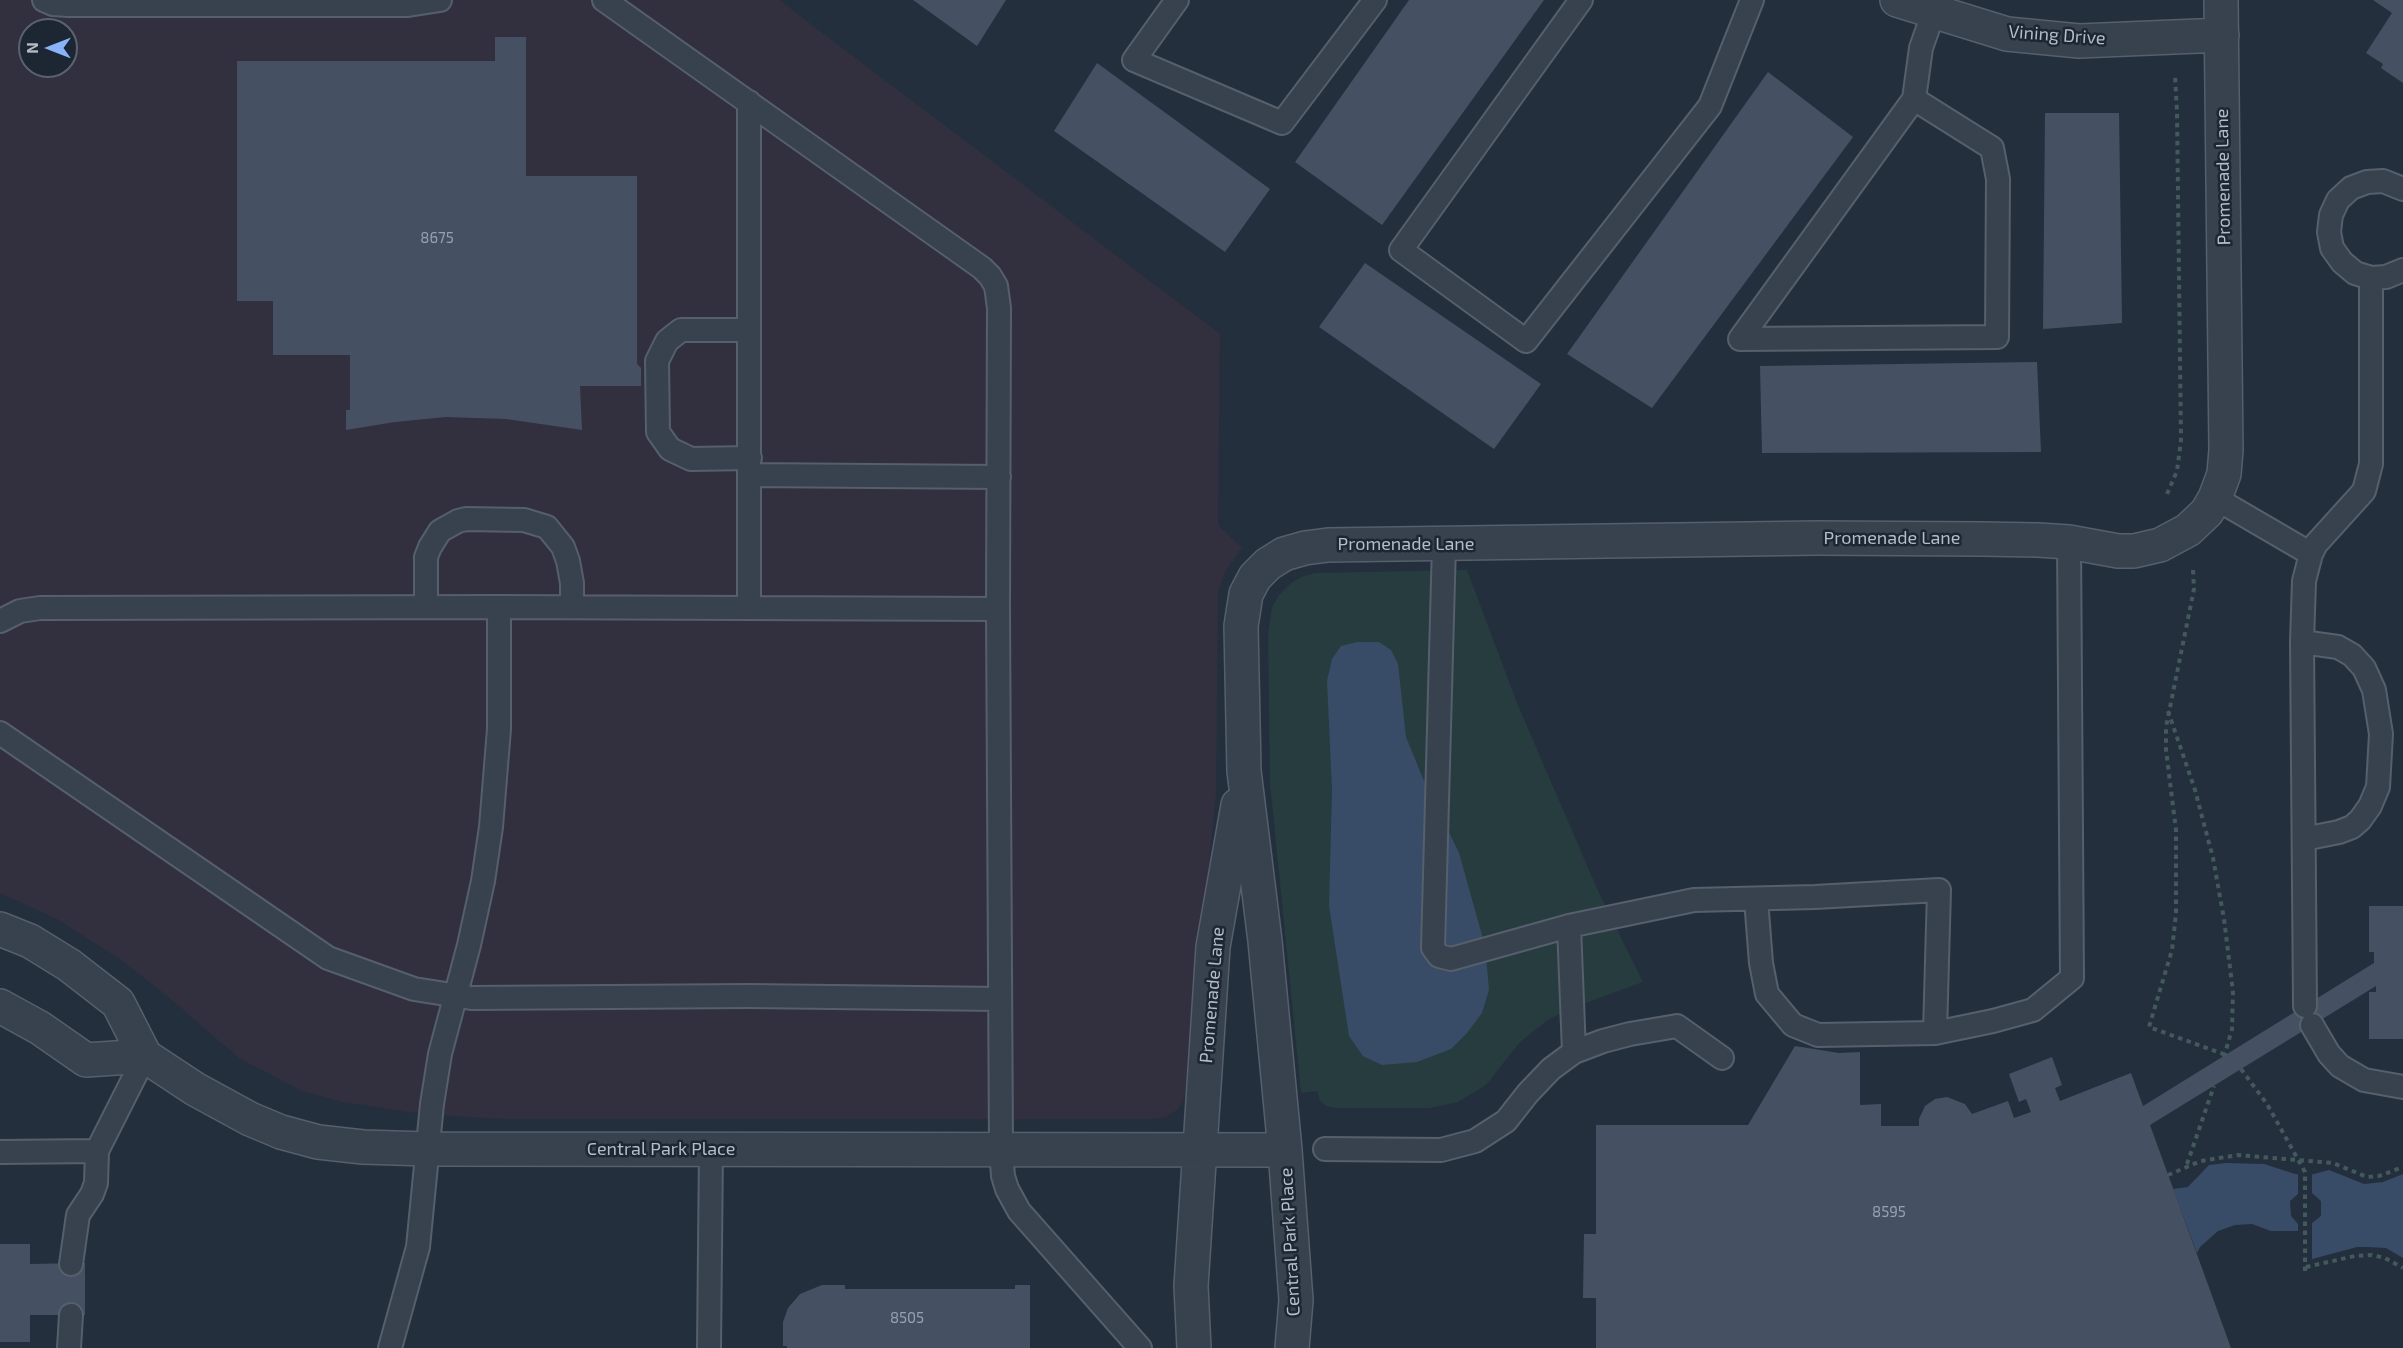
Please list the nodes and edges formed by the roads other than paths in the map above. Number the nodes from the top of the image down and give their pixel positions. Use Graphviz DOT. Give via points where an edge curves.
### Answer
graph roads {
  1 [pos="44,0"];
  2 [pos="440,0"];
  3 [pos="604,0"];
  4 [pos="1177,0"];
  5 [pos="1375,0"];
  6 [pos="1581,0"];
  7 [pos="1752,0"];
  8 [pos="1897,0"];
  9 [pos="2221,0"];
  10 [pos="1934,11"];
  11 [pos="2222,35"];
  12 [pos="1914,99"];
  13 [pos="749,102"];
  14 [pos="2403,189"];
  15 [pos="2403,270"];
  16 [pos="2372,278"];
  17 [pos="749,330"];
  18 [pos="750,466"];
  19 [pos="999,477"];
  20 [pos="2215,498"];
  21 [pos="2069,542"];
  22 [pos="1444,544"];
  23 [pos="2311,554"];
  24 [pos="426,607"];
  25 [pos="499,607"];
  26 [pos="572,607"];
  27 [pos="749,607"];
  28 [pos="998,609"];
  29 [pos="0,621"];
  30 [pos="2302,642"];
  31 [pos="0,733"];
  32 [pos="1244,771"];
  33 [pos="2304,839"];
  34 [pos="1756,899"];
  35 [pos="1569,926"];
  36 [pos="0,929"];
  37 [pos="455,996"];
  38 [pos="1000,999"];
  39 [pos="0,1006"];
  40 [pos="1935,1033"];
  41 [pos="1574,1052"];
  42 [pos="145,1056"];
  43 [pos="1722,1058"];
  44 [pos="2403,1086"];
  45 [pos="428,1149"];
  46 [pos="711,1149"];
  47 [pos="1001,1149"];
  48 [pos="1200,1149"];
  49 [pos="1325,1149"];
  50 [pos="1285,1150"];
  51 [pos="97,1151"];
  52 [pos="0,1152"];
  53 [pos="71,1264"];
  54 [pos="71,1315"];
  55 [pos="69,1348"];
  56 [pos="390,1348"];
  57 [pos="709,1348"];
  58 [pos="1140,1348"];
  59 [pos="1194,1348"];
  60 [pos="1292,1348"];
  1 -- 2 [label="lane" via="68,6 294,6 408,5"];
  3 -- 13 [label="lane"];
  4 -- 5 [label="lane" via="1134,60 1282,123"];
  6 -- 7 [label="lane" via="1401,250 1526,341 1710,106"];
  8 -- 10 [label="street, Vining Drive"];
  9 -- 11 [label="street, Promenade Lane"];
  10 -- 11 [label="street, Vining Drive" via="2007,34 2079,40"];
  10 -- 12 [label="lane" via="1921,48"];
  11 -- 20 [label="street, Promenade Lane" via="2226,450 2224,474"];
  12 -- 12 [label="lane" via="1992,148 1998,179 1997,337 1740,339"];
  13 -- 17 [label="lane"];
  13 -- 19 [label="lane" via="990,276 999,296"];
  14 -- 16 [label="lane" via="2384,181 2367,182 2351,188 2338,200 2331,215 2328,232 2332,248 2355,273"];
  15 -- 16 [label="lane"];
  16 -- 23 [label="lane" via="2372,464 2364,491 2322,536"];
  17 -- 18 [label="lane"];
  17 -- 18 [label="lane" via="681,330 667,341 657,361 657,373 658,432 670,449 691,459"];
  18 -- 19 [label="lane"];
  18 -- 27 [label="lane"];
  19 -- 28 [label="lane"];
  20 -- 21 [label="street, Promenade Lane" via="2198,522 2160,545 2118,551"];
  20 -- 23 [label="lane"];
  21 -- 22 [label="street, Promenade Lane" via="1817,538"];
  21 -- 40 [label="lane" via="2072,978 2033,1010"];
  22 -- 32 [label="street, Promenade Lane" via="1305,548 1284,554 1255,577 1246,594 1241,626"];
  22 -- 35 [label="lane" via="1433,948 1439,956 1450,959"];
  23 -- 30 [label="lane" via="2304,581"];
  24 -- 25 [label="lane"];
  24 -- 26 [label="lane" via="426,557 435,537 458,521 478,519 524,520 547,527 563,547 568,561"];
  24 -- 29 [label="lane" via="40,608 20,611"];
  25 -- 26 [label="lane"];
  25 -- 37 [label="lane" via="499,729 491,827 481,892"];
  26 -- 27 [label="lane"];
  27 -- 28 [label="lane"];
  28 -- 38 [label="lane"];
  30 -- 33 [label="lane"];
  30 -- 33 [label="lane" via="2338,647 2364,668 2374,690 2381,734 2378,787 2360,820 2339,832"];
  31 -- 37 [label="lane" via="328,958 414,989"];
  32 -- 48 [label="street, Promenade Lane" via="1213,947"];
  32 -- 50 [label="street, Promenade Lane"];
  33 -- 44 [label="lane" via="2309,1016 2328,1054 2340,1066 2364,1080"];
  34 -- 35 [label="lane" via="1694,900"];
  34 -- 40 [label="lane" via="1767,994 1793,1025 1818,1035"];
  34 -- 40 [label="lane" via="1939,890"];
  35 -- 41 [label="lane"];
  36 -- 42 [label="street, Central Park Place" via="30,941 69,965 118,1004"];
  37 -- 38 [label="lane"];
  37 -- 45 [label="lane" via="440,1053"];
  38 -- 47 [label="lane"];
  39 -- 42 [label="street" via="86,1059"];
  41 -- 43 [label="lane" via="1603,1041 1677,1026"];
  41 -- 49 [label="lane" via="1551,1069 1506,1120 1475,1141 1441,1150"];
  42 -- 45 [label="street, Central Park Place" via="195,1089 281,1132 318,1142"];
  42 -- 51 [label="lane"];
  45 -- 46 [label="street, Central Park Place"];
  45 -- 56 [label="lane" via="418,1247"];
  46 -- 47 [label="street, Central Park Place"];
  46 -- 57 [label="lane"];
  47 -- 48 [label="street, Central Park Place"];
  47 -- 58 [label="lane" via="1007,1189 1019,1211"];
  48 -- 50 [label="street, Central Park Place"];
  48 -- 59 [label="street" via="1191,1286"];
  50 -- 60 [label="street, Central Park Place" via="1296,1300"];
  51 -- 52 [label="lane"];
  51 -- 53 [label="lane" via="96,1183 78,1215"];
  54 -- 55 [label="lane"];
}
